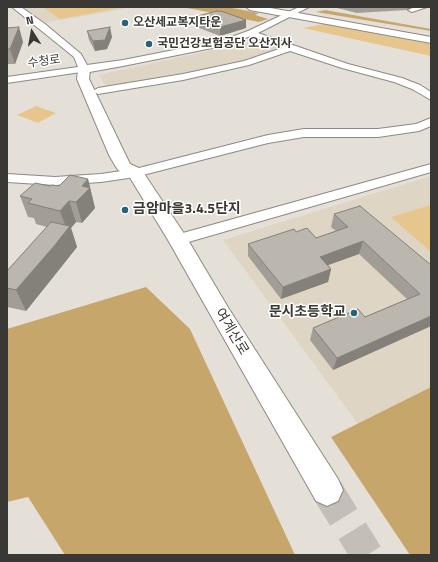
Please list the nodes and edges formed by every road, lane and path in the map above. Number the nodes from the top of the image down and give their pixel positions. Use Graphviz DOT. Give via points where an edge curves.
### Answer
graph roads {
  1 [pos="16,7"];
  2 [pos="250,7"];
  3 [pos="267,7"];
  4 [pos="305,7"];
  5 [pos="423,7"];
  6 [pos="412,10"];
  7 [pos="292,14"];
  8 [pos="251,33"];
  9 [pos="431,37"];
  10 [pos="431,40"];
  11 [pos="290,48"];
  12 [pos="84,70"];
  13 [pos="7,80"];
  14 [pos="98,91"];
  15 [pos="431,97"];
  16 [pos="431,122"];
  17 [pos="127,145"];
  18 [pos="134,165"];
  19 [pos="431,168"];
  20 [pos="7,178"];
  21 [pos="178,240"];
  22 [pos="327,490"];
  1 -- 12 [label="street" via="78,56"];
  2 -- 7 [label="street"];
  3 -- 7 [label="street"];
  4 -- 7 [label="street"];
  5 -- 6 [label="street"];
  7 -- 8 [label="street, 수청로"];
  7 -- 9 [label="street"];
  7 -- 10 [label="street"];
  8 -- 11 [label="street"];
  8 -- 12 [label="street, 수청로" via="222,43"];
  11 -- 14 [label="street" via="239,64 183,77"];
  11 -- 15 [label="street" via="398,80 416,87"];
  12 -- 13 [label="street, 수청로"];
  12 -- 14 [label="street" via="92,78"];
  12 -- 18 [label="street, 여계산로" via="83,79 117,155 124,167"];
  14 -- 17 [label="street"];
  16 -- 18 [label="street" via="419,127 378,133 304,133"];
  18 -- 20 [label="street" via="101,178 55,181"];
  18 -- 21 [label="street, 여계산로"];
  19 -- 21 [label="street"];
  21 -- 22 [label="street, 여계산로"];
}
